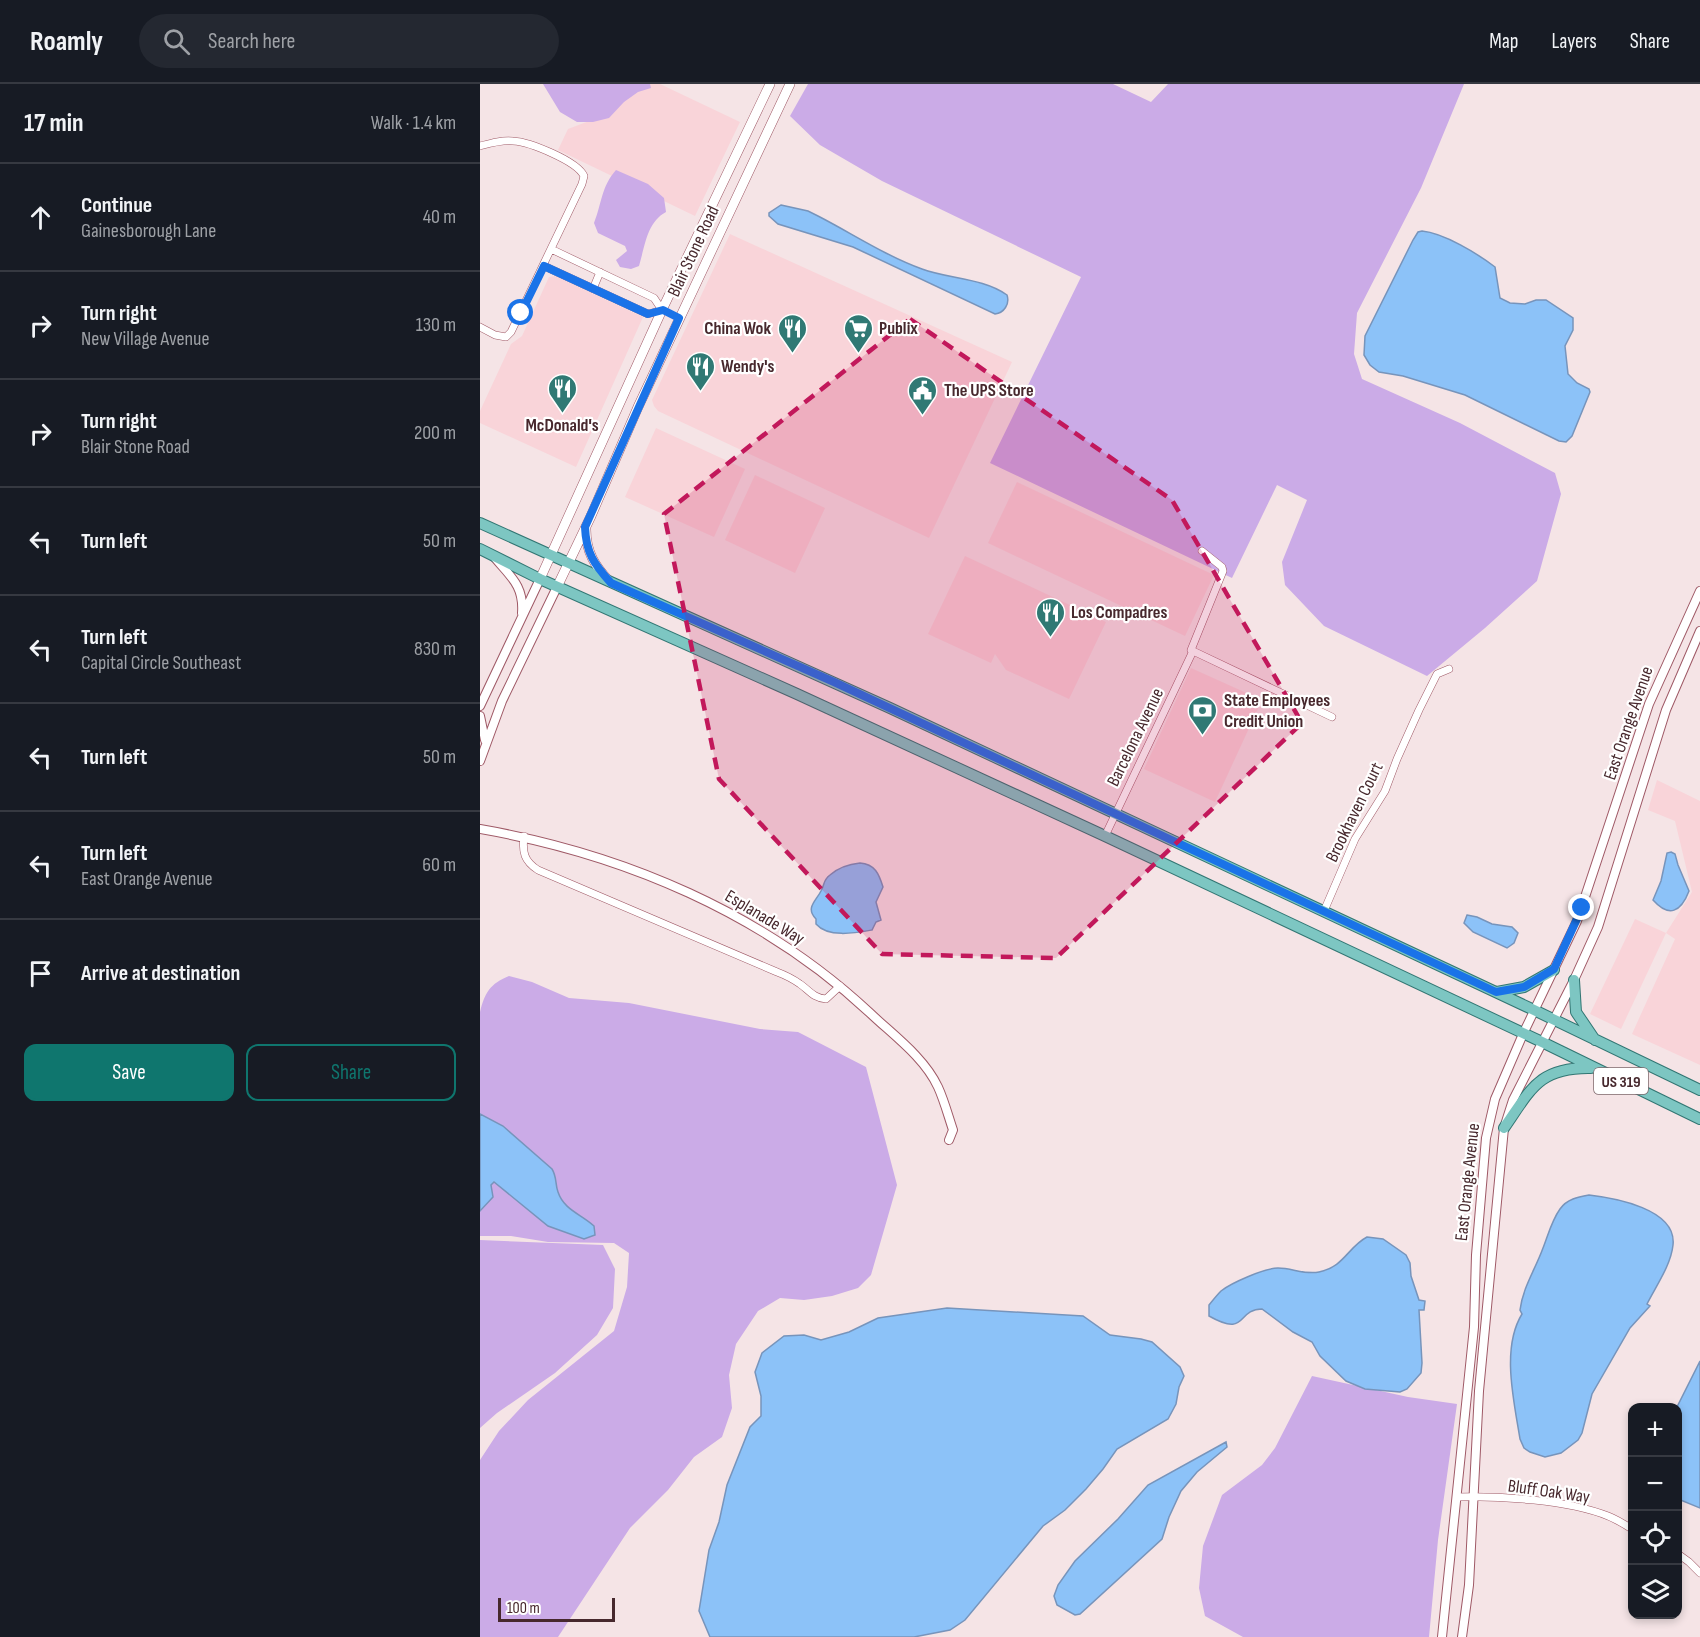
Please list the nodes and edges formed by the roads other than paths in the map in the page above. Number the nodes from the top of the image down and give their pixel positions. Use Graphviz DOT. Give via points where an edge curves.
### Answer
graph roads {
  1 [pos="770,84"];
  2 [pos="790,84"];
  3 [pos="480,146"];
  4 [pos="551,249"];
  5 [pos="544,266"];
  6 [pos="600,272"];
  7 [pos="593,289"];
  8 [pos="663,310"];
  9 [pos="679,318"];
  10 [pos="480,327"];
  11 [pos="480,523"];
  12 [pos="585,527"];
  13 [pos="480,549"];
  14 [pos="1202,551"];
  15 [pos="492,555"];
  16 [pos="550,556"];
  17 [pos="569,564"];
  18 [pos="540,579"];
  19 [pos="611,583"];
  20 [pos="557,587"];
  21 [pos="1700,591"];
  22 [pos="521,618"];
  23 [pos="1700,631"];
  24 [pos="1192,651"];
  25 [pos="1449,669"];
  26 [pos="480,706"];
  27 [pos="480,716"];
  28 [pos="1332,717"];
  29 [pos="485,744"];
  30 [pos="480,761"];
  31 [pos="1116,813"];
  32 [pos="480,829"];
  33 [pos="524,837"];
  34 [pos="1105,837"];
  35 [pos="1324,911"];
  36 [pos="1554,969"];
  37 [pos="1574,980"];
  38 [pos="840,986"];
  39 [pos="1496,992"];
  40 [pos="1534,1010"];
  41 [pos="1554,1020"];
  42 [pos="1523,1034"];
  43 [pos="1595,1040"];
  44 [pos="1542,1042"];
  45 [pos="1594,1068"];
  46 [pos="1700,1090"];
  47 [pos="1700,1119"];
  48 [pos="1504,1128"];
  49 [pos="949,1140"];
  50 [pos="1457,1497"];
  51 [pos="1473,1497"];
  52 [pos="1628,1526"];
  53 [pos="1682,1557"];
  54 [pos="1700,1573"];
  55 [pos="1442,1637"];
  56 [pos="1462,1637"];
  1 -- 8 [label="main road, Blair Stone Road"];
  2 -- 9 [label="main road, Blair Stone Road"];
  3 -- 4 [label="street" via="515,141 534,146 581,170 582,184"];
  4 -- 5 [label="street"];
  4 -- 6 [label="street"];
  5 -- 7 [label="street"];
  5 -- 10 [label="street" via="506,337"];
  6 -- 7 [label="street"];
  6 -- 8 [label="street" via="654,298"];
  7 -- 8 [label="street" via="648,314"];
  8 -- 9 [label="main road"];
  8 -- 16 [label="main road, Blair Stone Road"];
  9 -- 12 [label="main road, Blair Stone Road"];
  11 -- 16 [label="main road, US 319"];
  12 -- 17 [label="main road, Blair Stone Road"];
  12 -- 19 [label="main road" via="590,555"];
  13 -- 15 [label="main road, US 319"];
  14 -- 24 [label="street, Barcelona Avenue" via="1223,571"];
  15 -- 18 [label="main road, US 319"];
  15 -- 22 [label="street" via="520,588"];
  16 -- 17 [label="main road, US 319"];
  16 -- 18 [label="main road, Blair Stone Road"];
  17 -- 19 [label="main road, US 319"];
  17 -- 20 [label="main road, Blair Stone Road"];
  18 -- 20 [label="main road, US 319"];
  18 -- 22 [label="street, Blair Stone Road"];
  19 -- 31 [label="main road, US 319"];
  20 -- 29 [label="street, Blair Stone Road"];
  20 -- 34 [label="main road, US 319"];
  21 -- 36 [label="street, East Orange Avenue" via="1649,704 1580,914"];
  22 -- 26 [label="street, Blair Stone Road"];
  23 -- 37 [label="street, East Orange Avenue" via="1666,710 1608,898"];
  24 -- 28 [label="street"];
  24 -- 31 [label="street, Barcelona Avenue"];
  25 -- 35 [label="street, Brookhaven Court" via="1437,674 1385,791 1355,839"];
  27 -- 29 [label="street"];
  29 -- 30 [label="street, Blair Stone Road"];
  31 -- 34 [label="street, Barcelona Avenue"];
  31 -- 35 [label="main road, US 319"];
  32 -- 33 [label="street, Esplanade Way"];
  33 -- 38 [label="street, Esplanade Way" via="673,884 772,936"];
  33 -- 38 [label="street" via="524,856 538,870 777,972 800,983 813,996 826,999"];
  34 -- 42 [label="main road, US 319"];
  35 -- 39 [label="main road, US 319"];
  36 -- 39 [label="main road" via="1524,987"];
  36 -- 40 [label="street, East Orange Avenue"];
  37 -- 41 [label="street, East Orange Avenue"];
  37 -- 43 [label="main road" via="1576,1012"];
  38 -- 49 [label="street, Esplanade Way" via="916,1057 937,1085 953,1130"];
  39 -- 40 [label="main road, US 319"];
  40 -- 41 [label="main road, US 319"];
  40 -- 42 [label="street, East Orange Avenue"];
  41 -- 43 [label="main road, US 319"];
  41 -- 44 [label="street, East Orange Avenue"];
  42 -- 44 [label="main road, US 319"];
  42 -- 50 [label="street, East Orange Avenue" via="1495,1099 1486,1138 1474,1327"];
  43 -- 46 [label="main road, US 319"];
  44 -- 45 [label="main road, US 319"];
  44 -- 48 [label="street, East Orange Avenue" via="1513,1100"];
  45 -- 47 [label="main road, US 319"];
  45 -- 48 [label="main road" via="1550,1074 1530,1091"];
  48 -- 51 [label="street, East Orange Avenue"];
  50 -- 51 [label="street, Bluff Oak Way"];
  50 -- 55 [label="street, East Orange Avenue"];
  51 -- 52 [label="street, Bluff Oak Way" via="1572,1507 1607,1515"];
  51 -- 56 [label="street, East Orange Avenue"];
  53 -- 54 [label="street"];
}
